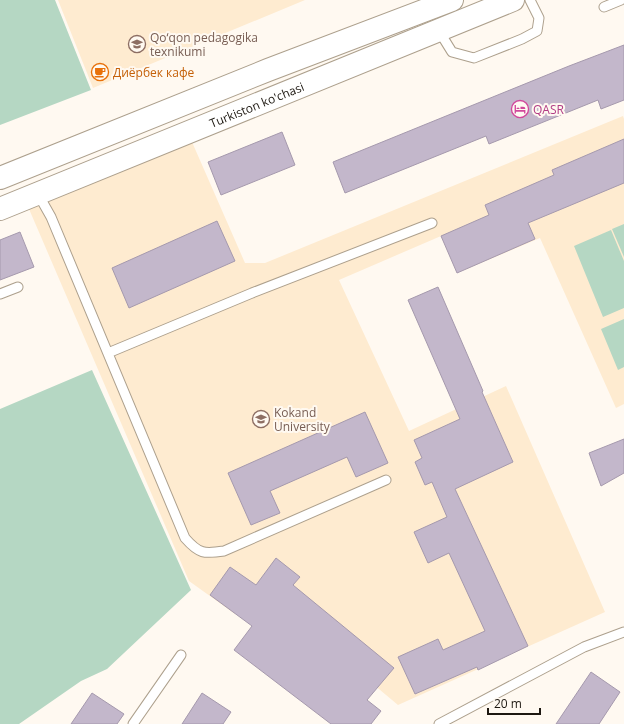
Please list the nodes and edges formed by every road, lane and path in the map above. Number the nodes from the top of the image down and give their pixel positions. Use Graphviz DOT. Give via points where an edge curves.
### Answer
graph roads {
  1 [pos="452,0"];
  2 [pos="514,0"];
  3 [pos="530,0"];
  4 [pos="622,0"];
  5 [pos="604,7"];
  6 [pos="439,31"];
  7 [pos="0,178"];
  8 [pos="38,194"];
  9 [pos="0,209"];
  10 [pos="432,223"];
  11 [pos="18,287"];
  12 [pos="0,294"];
  13 [pos="108,353"];
  14 [pos="386,480"];
  15 [pos="624,632"];
  16 [pos="182,655"];
  17 [pos="133,724"];
  18 [pos="439,724"];
  1 -- 7 [label="main road" via="268,70"];
  2 -- 6 [label="main road, Turkiston ko'chasi"];
  3 -- 6 [label="lane" via="539,18 537,30 522,39 474,58 452,52"];
  4 -- 5 [label="lane"];
  6 -- 8 [label="main road, Turkiston ko'chasi"];
  8 -- 9 [label="main road, Turkiston ko'chasi"];
  8 -- 13 [label="lane" via="51,217"];
  10 -- 13 [label="lane" via="252,293"];
  11 -- 12 [label="lane"];
  13 -- 14 [label="lane" via="185,538 195,549 207,553 224,551"];
  15 -- 18 [label="lane" via="584,647"];
  16 -- 17 [label="lane"];
}
